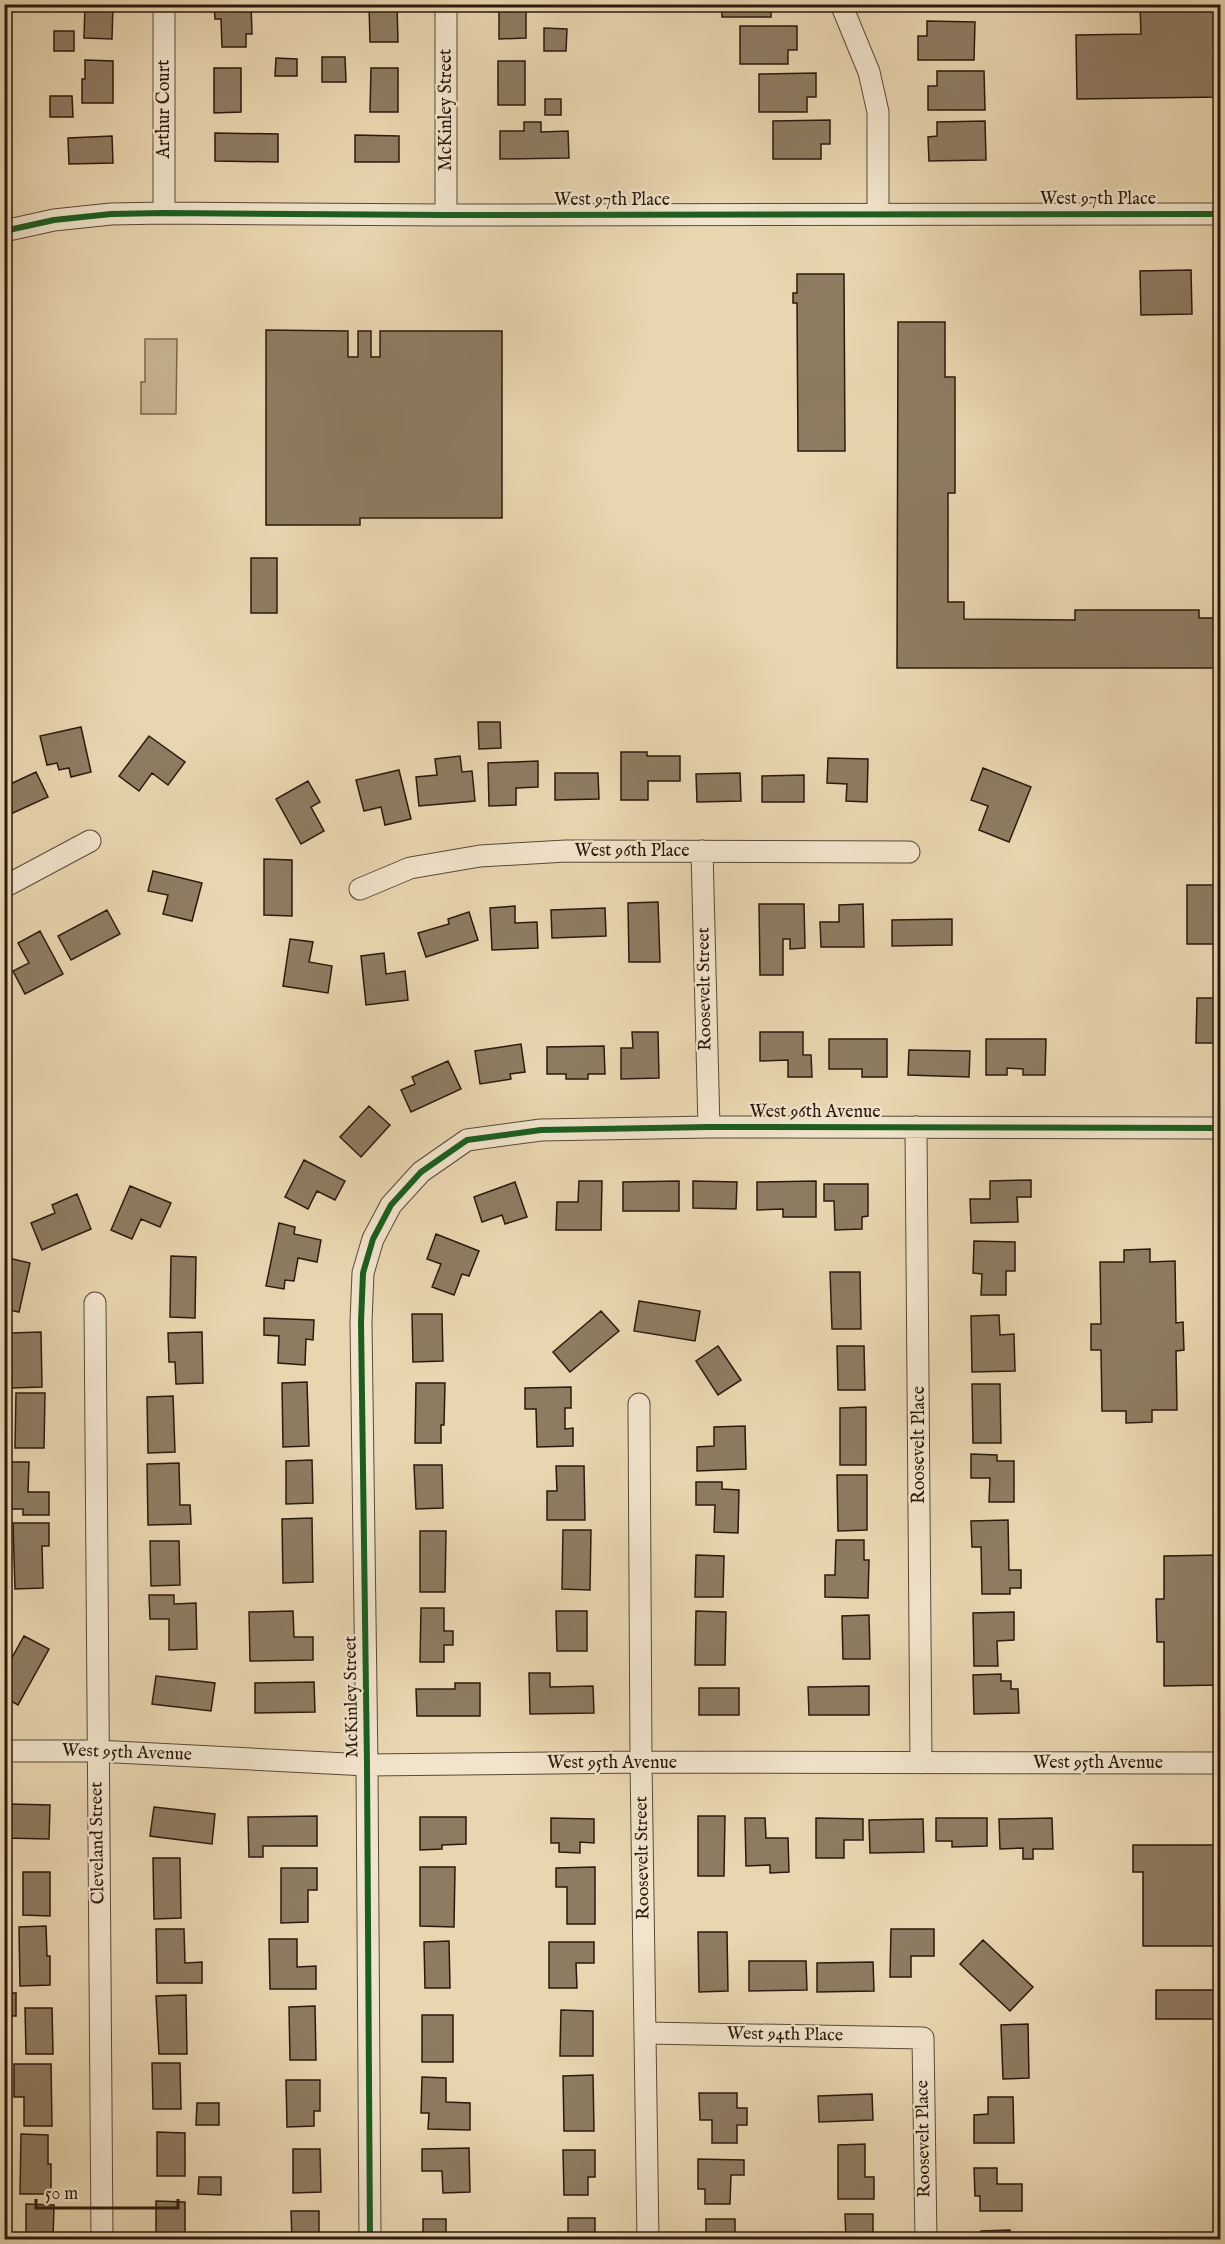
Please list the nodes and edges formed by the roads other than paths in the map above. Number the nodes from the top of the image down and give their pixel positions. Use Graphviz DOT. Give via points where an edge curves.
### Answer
graph roads {
  1 [pos="164,4"];
  2 [pos="446,4"];
  3 [pos="841,4"];
  4 [pos="164,213"];
  5 [pos="878,214"];
  6 [pos="1221,214"];
  7 [pos="446,215"];
  8 [pos="4,231"];
  9 [pos="90,841"];
  10 [pos="702,850"];
  11 [pos="909,852"];
  12 [pos="4,887"];
  13 [pos="360,889"];
  14 [pos="709,1127"];
  15 [pos="916,1127"];
  16 [pos="1221,1128"];
  17 [pos="421,1172"];
  18 [pos="95,1303"];
  19 [pos="639,1404"];
  20 [pos="4,1751"];
  21 [pos="97,1751"];
  22 [pos="641,1762"];
  23 [pos="1221,1762"];
  24 [pos="921,1763"];
  25 [pos="367,1765"];
  26 [pos="646,2033"];
  27 [pos="923,2038"];
  28 [pos="102,2240"];
  29 [pos="370,2240"];
  30 [pos="648,2240"];
  31 [pos="926,2240"];
  1 -- 4 [label="street, Arthur Court"];
  2 -- 7 [label="street, McKinley Street"];
  3 -- 5 [label="street" via="869,72 878,112"];
  4 -- 7 [label="street, West 97th Place"];
  4 -- 8 [label="street, West 97th Place" via="111,213"];
  5 -- 6 [label="street, West 97th Place"];
  5 -- 7 [label="street, West 97th Place"];
  9 -- 12 [label="street"];
  10 -- 11 [label="street, West 96th Place"];
  10 -- 13 [label="street, West 96th Place" via="480,856 410,868"];
  10 -- 14 [label="street, Roosevelt Street"];
  14 -- 15 [label="street, West 96th Avenue"];
  14 -- 17 [label="street, West 96th Avenue" via="541,1130 467,1140"];
  15 -- 16 [label="street, West 96th Avenue"];
  15 -- 24 [label="street, Roosevelt Place"];
  17 -- 25 [label="street, McKinley Street" via="391,1205 373,1239 363,1273"];
  18 -- 21 [label="street, Cleveland Street"];
  19 -- 22 [label="street, Roosevelt Street"];
  20 -- 21 [label="street, West 95th Avenue"];
  21 -- 25 [label="street, West 95th Avenue"];
  21 -- 28 [label="street, Cleveland Street"];
  22 -- 24 [label="street, West 95th Avenue"];
  22 -- 25 [label="street, West 95th Avenue"];
  22 -- 26 [label="street, Roosevelt Street"];
  23 -- 24 [label="street, West 95th Avenue"];
  25 -- 29 [label="street, McKinley Street"];
  26 -- 27 [label="street, West 94th Place"];
  26 -- 30 [label="street, Roosevelt Street"];
  27 -- 31 [label="street, Roosevelt Place"];
}
